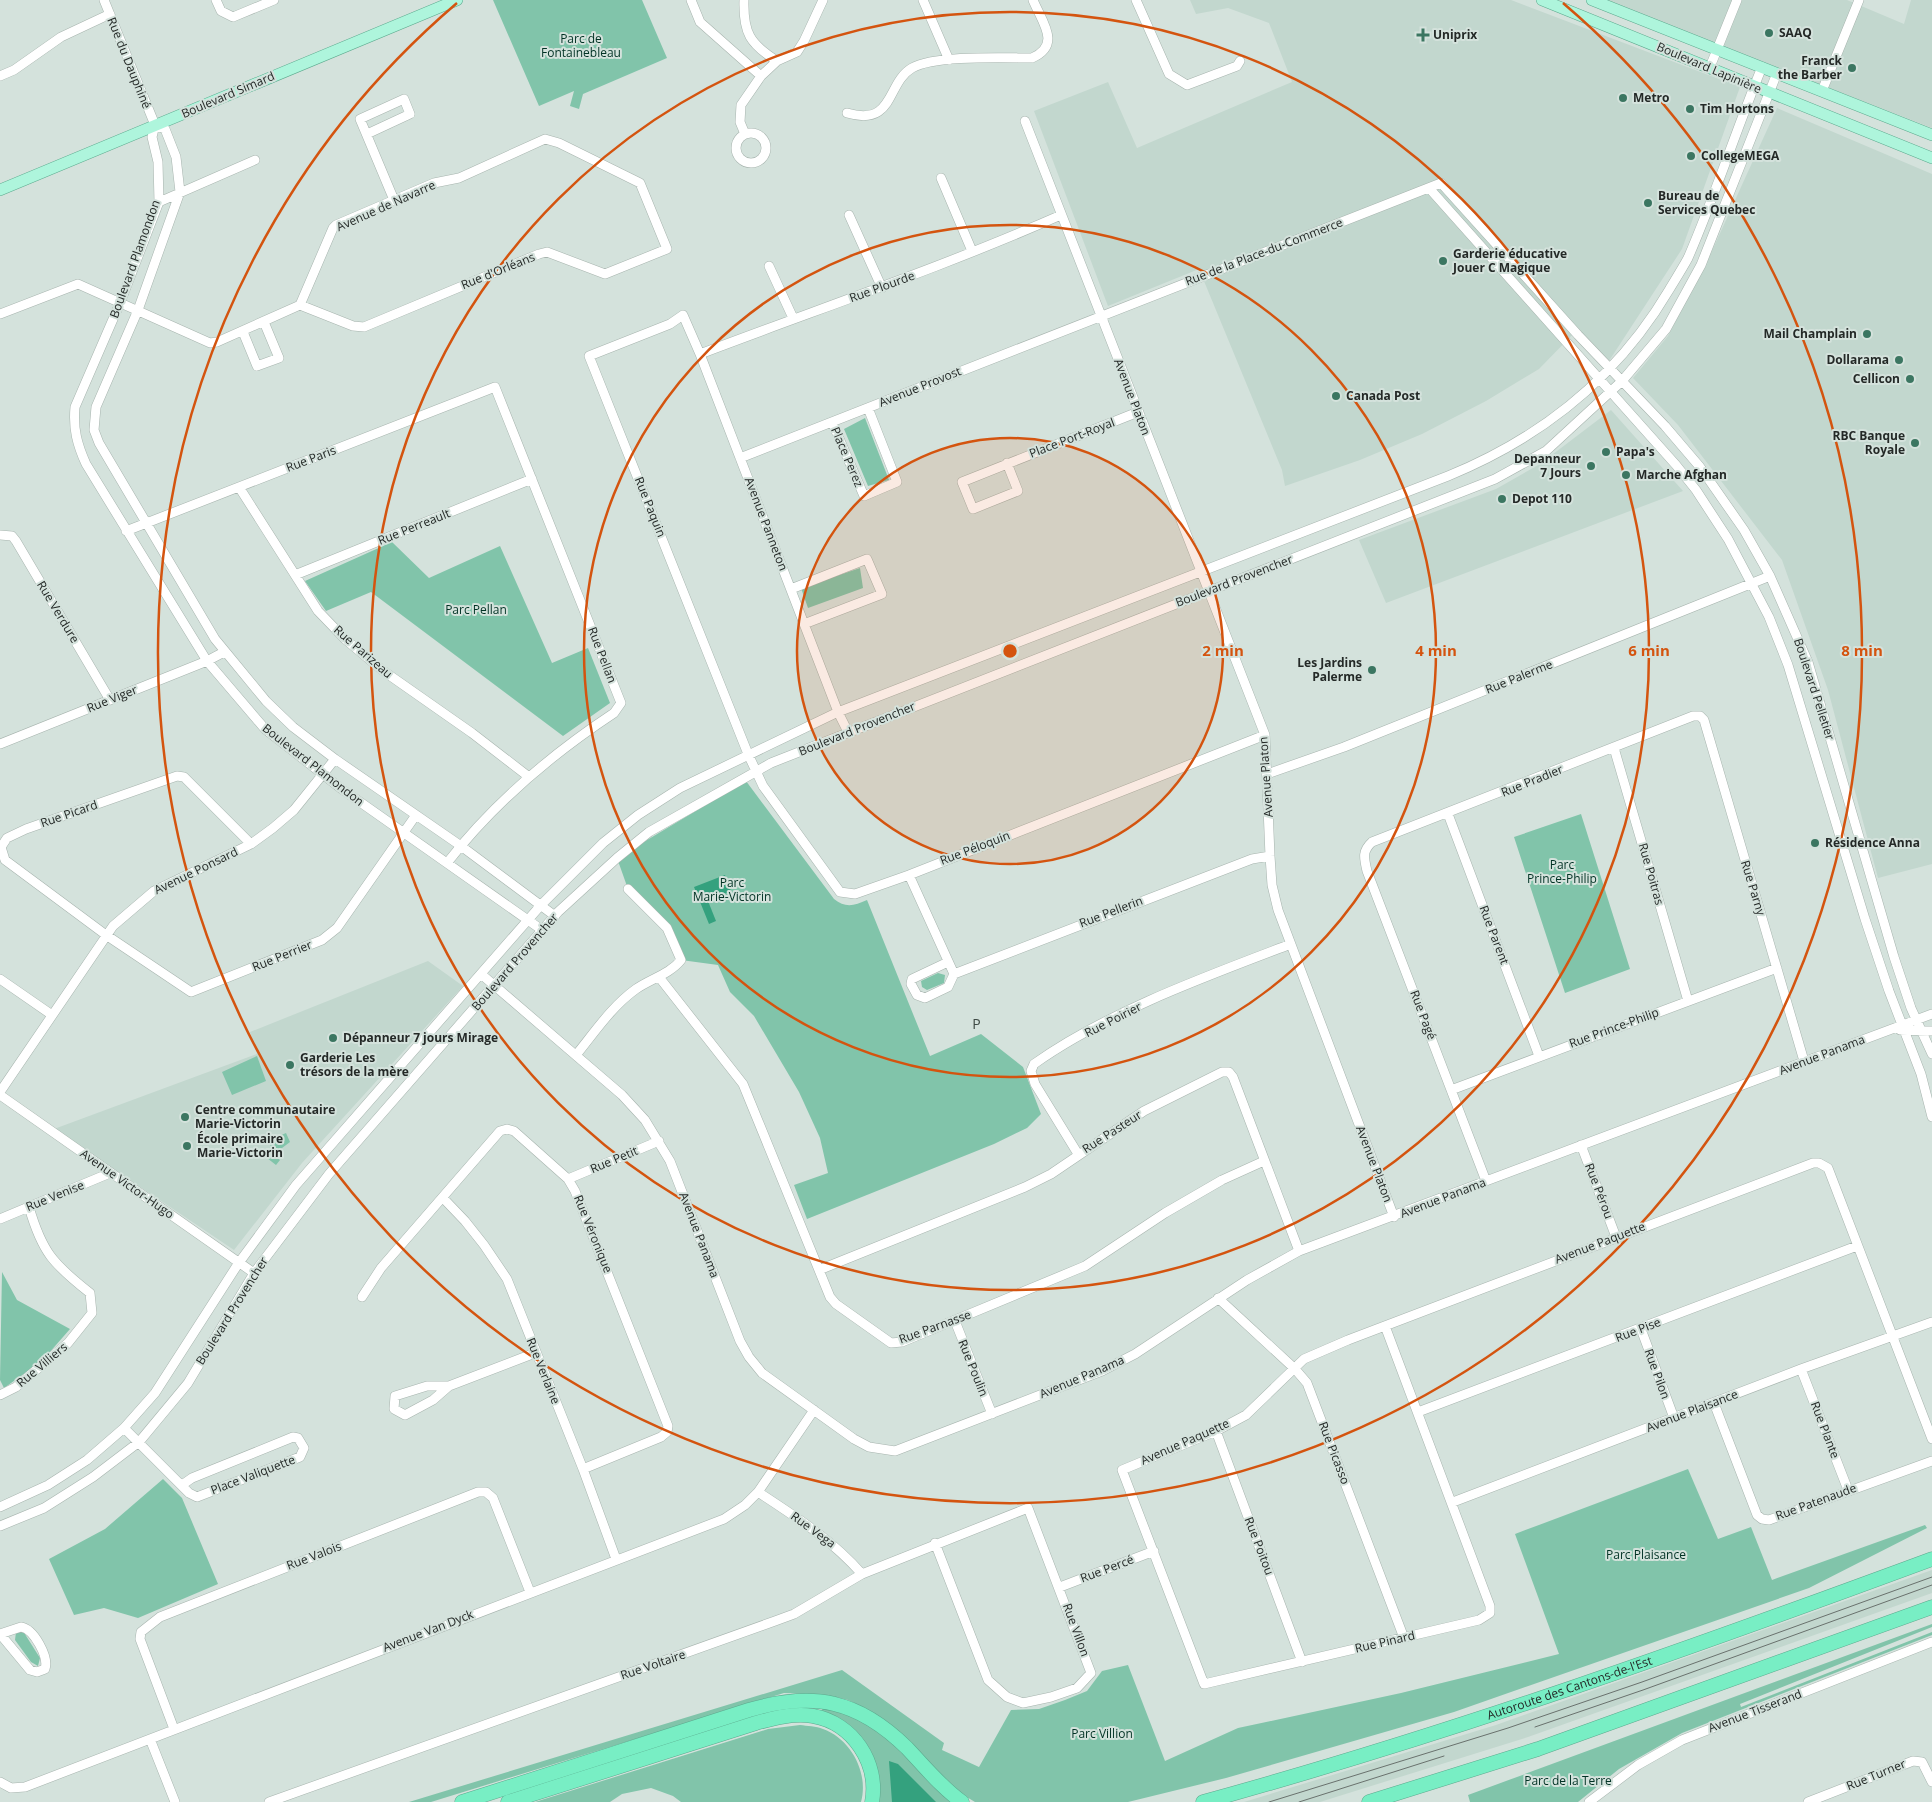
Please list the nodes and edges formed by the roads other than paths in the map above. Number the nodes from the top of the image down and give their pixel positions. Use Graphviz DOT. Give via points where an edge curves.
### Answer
graph roads {
  1 [pos="104,0"];
  2 [pos="216,0"];
  3 [pos="274,0"];
  4 [pos="457,0"];
  5 [pos="691,0"];
  6 [pos="744,0"];
  7 [pos="824,0"];
  8 [pos="923,0"];
  9 [pos="1033,0"];
  10 [pos="1136,0"];
  11 [pos="1542,0"];
  12 [pos="1592,0"];
  13 [pos="1737,0"];
  14 [pos="1859,0"];
  15 [pos="110,14"];
  16 [pos="1717,49"];
  17 [pos="950,60"];
  18 [pos="778,61"];
  19 [pos="1240,61"];
  20 [pos="1710,66"];
  21 [pos="1762,67"];
  22 [pos="1777,73"];
  23 [pos="0,76"];
  24 [pos="761,76"];
  25 [pos="1754,87"];
  26 [pos="1822,91"];
  27 [pos="1769,93"];
  28 [pos="847,113"];
  29 [pos="1024,121"];
  30 [pos="155,125"];
  31 [pos="367,134"];
  32 [pos="744,134"];
  33 [pos="1932,135"];
  34 [pos="513,152"];
  35 [pos="1932,158"];
  36 [pos="255,160"];
  37 [pos="941,178"];
  38 [pos="1429,188"];
  39 [pos="0,190"];
  40 [pos="180,192"];
  41 [pos="394,200"];
  42 [pos="159,202"];
  43 [pos="849,215"];
  44 [pos="1061,215"];
  45 [pos="972,251"];
  46 [pos="769,266"];
  47 [pos="882,288"];
  48 [pos="120,303"];
  49 [pos="300,305"];
  50 [pos="138,310"];
  51 [pos="0,314"];
  52 [pos="683,315"];
  53 [pos="1100,316"];
  54 [pos="793,318"];
  55 [pos="264,322"];
  56 [pos="243,332"];
  57 [pos="700,354"];
  58 [pos="1611,369"];
  59 [pos="1599,381"];
  60 [pos="1622,381"];
  61 [pos="495,387"];
  62 [pos="1610,392"];
  63 [pos="868,408"];
  64 [pos="1138,412"];
  65 [pos="832,422"];
  66 [pos="740,458"];
  67 [pos="1007,463"];
  68 [pos="532,479"];
  69 [pos="239,487"];
  70 [pos="146,523"];
  71 [pos="1744,530"];
  72 [pos="126,531"];
  73 [pos="0,535"];
  74 [pos="1728,539"];
  75 [pos="1201,573"];
  76 [pos="295,576"];
  77 [pos="1770,576"];
  78 [pos="1753,585"];
  79 [pos="790,589"];
  80 [pos="1208,591"];
  81 [pos="804,624"];
  82 [pos="224,652"];
  83 [pos="207,661"];
  84 [pos="110,700"];
  85 [pos="838,712"];
  86 [pos="1700,716"];
  87 [pos="848,732"];
  88 [pos="1264,736"];
  89 [pos="0,744"];
  90 [pos="1614,748"];
  91 [pos="748,754"];
  92 [pos="336,759"];
  93 [pos="756,771"];
  94 [pos="1267,774"];
  95 [pos="323,775"];
  96 [pos="529,777"];
  97 [pos="1448,814"];
  98 [pos="416,815"];
  99 [pos="403,832"];
  100 [pos="251,844"];
  101 [pos="460,846"];
  102 [pos="1365,848"];
  103 [pos="1270,856"];
  104 [pos="447,863"];
  105 [pos="908,875"];
  106 [pos="628,889"];
  107 [pos="541,905"];
  108 [pos="555,916"];
  109 [pos="529,919"];
  110 [pos="542,930"];
  111 [pos="106,934"];
  112 [pos="1290,944"];
  113 [pos="948,962"];
  114 [pos="1777,968"];
  115 [pos="481,974"];
  116 [pos="954,974"];
  117 [pos="659,977"];
  118 [pos="0,979"];
  119 [pos="494,985"];
  120 [pos="1688,1001"];
  121 [pos="1932,1014"];
  122 [pos="52,1015"];
  123 [pos="1916,1019"];
  124 [pos="1900,1028"];
  125 [pos="1932,1031"];
  126 [pos="1922,1032"];
  127 [pos="1932,1054"];
  128 [pos="576,1055"];
  129 [pos="1539,1056"];
  130 [pos="1804,1061"];
  131 [pos="1917,1063"];
  132 [pos="1451,1090"];
  133 [pos="1932,1091"];
  134 [pos="0,1093"];
  135 [pos="1932,1117"];
  136 [pos="659,1141"];
  137 [pos="1582,1146"];
  138 [pos="1078,1154"];
  139 [pos="1264,1161"];
  140 [pos="314,1164"];
  141 [pos="110,1173"];
  142 [pos="328,1175"];
  143 [pos="568,1179"];
  144 [pos="1486,1181"];
  145 [pos="442,1198"];
  146 [pos="29,1207"];
  147 [pos="1394,1217"];
  148 [pos="0,1219"];
  149 [pos="1616,1237"];
  150 [pos="1856,1246"];
  151 [pos="1299,1251"];
  152 [pos="238,1264"];
  153 [pos="819,1270"];
  154 [pos="254,1273"];
  155 [pos="362,1297"];
  156 [pos="1218,1298"];
  157 [pos="954,1321"];
  158 [pos="1932,1322"];
  159 [pos="1385,1326"];
  160 [pos="1641,1329"];
  161 [pos="1892,1338"];
  162 [pos="535,1353"];
  163 [pos="1295,1369"];
  164 [pos="1801,1369"];
  165 [pos="449,1386"];
  166 [pos="0,1395"];
  167 [pos="1714,1403"];
  168 [pos="814,1410"];
  169 [pos="1418,1412"];
  170 [pos="992,1414"];
  171 [pos="1674,1418"];
  172 [pos="124,1428"];
  173 [pos="1216,1431"];
  174 [pos="1932,1439"];
  175 [pos="139,1442"];
  176 [pos="1932,1461"];
  177 [pos="583,1469"];
  178 [pos="1122,1470"];
  179 [pos="182,1485"];
  180 [pos="1848,1490"];
  181 [pos="758,1492"];
  182 [pos="1453,1502"];
  183 [pos="0,1507"];
  184 [pos="1028,1508"];
  185 [pos="0,1526"];
  186 [pos="935,1543"];
  187 [pos="1154,1551"];
  188 [pos="616,1559"];
  189 [pos="1932,1559"];
  190 [pos="862,1574"];
  191 [pos="1060,1587"];
  192 [pos="530,1592"];
  193 [pos="1932,1607"];
  194 [pos="0,1634"];
  195 [pos="1404,1638"];
  196 [pos="1932,1642"];
  197 [pos="1302,1662"];
  198 [pos="174,1729"];
  199 [pos="150,1739"];
  200 [pos="0,1782"];
  201 [pos="1932,1782"];
  202 [pos="175,1802"];
  203 [pos="269,1802"];
  204 [pos="462,1802"];
  205 [pos="508,1802"];
  206 [pos="872,1802"];
  207 [pos="962,1802"];
  208 [pos="1203,1802"];
  209 [pos="1369,1802"];
  210 [pos="1589,1802"];
  211 [pos="1808,1802"];
  1 -- 15 [label="street, Rue du Dauphiné"];
  2 -- 3 [label="street" via="221,11 232,17"];
  4 -- 30 [label="main road, Boulevard Simard"];
  5 -- 24 [label="street" via="700,22"];
  6 -- 18 [label="street" via="743,22 750,39 761,51"];
  7 -- 18 [label="street" via="797,52"];
  8 -- 17 [label="street"];
  9 -- 17 [label="street" via="1049,41 1042,54 1032,58"];
  10 -- 19 [label="street" via="1169,74 1187,86 1237,66"];
  11 -- 20 [label="main road, Boulevard Lapinière"];
  12 -- 16 [label="main road, Boulevard Lapinière"];
  13 -- 16 [label="street"];
  14 -- 26 [label="street"];
  15 -- 23 [label="street" via="61,36 14,70"];
  15 -- 30 [label="street, Rue du Dauphiné"];
  16 -- 20 [label="street"];
  16 -- 21 [label="main road, Boulevard Lapinière"];
  17 -- 28 [label="street" via="922,63 911,69 880,110 859,116"];
  18 -- 24 [label="street"];
  20 -- 25 [label="main road, Boulevard Lapinière"];
  21 -- 22 [label="main road, Boulevard Lapinière"];
  21 -- 25 [label="street, Boulevard Provencher"];
  22 -- 26 [label="main road, Boulevard Lapinière"];
  22 -- 27 [label="street, Boulevard Provencher"];
  24 -- 32 [label="street" via="741,105 740,122"];
  25 -- 27 [label="main road, Boulevard Lapinière"];
  25 -- 58 [label="street, Boulevard Provencher" via="1687,259 1650,322"];
  26 -- 33 [label="main road, Boulevard Lapinière"];
  27 -- 35 [label="main road, Boulevard Lapinière"];
  27 -- 60 [label="street, Boulevard Provencher" via="1702,265 1666,329"];
  29 -- 44 [label="street, Avenue Platon"];
  30 -- 39 [label="main road, Boulevard Simard"];
  30 -- 40 [label="street, Boulevard Plamondon" via="165,129 176,157"];
  30 -- 42 [label="street, Boulevard Plamondon" via="152,137 158,162"];
  31 -- 31 [label="street" via="360,119 404,99 410,114"];
  31 -- 41 [label="street"];
  34 -- 41 [label="street, Avenue de Navarre" via="459,178 434,183"];
  34 -- 49 [label="street, Rue d'Orléans" via="540,140 553,140 634,178 643,189 667,249 605,274 547,252 539,254 364,327 353,326"];
  36 -- 40 [label="street"];
  37 -- 45 [label="street"];
  38 -- 53 [label="street, Rue de la Place-du-Commerce"];
  38 -- 58 [label="street, Rue de la Place-du-Commerce" via="1441,183"];
  38 -- 59 [label="street"];
  40 -- 42 [label="street"];
  40 -- 50 [label="street, Boulevard Plamondon"];
  41 -- 49 [label="street, Avenue de Navarre" via="333,228"];
  42 -- 48 [label="street, Boulevard Plamondon"];
  43 -- 47 [label="street"];
  44 -- 45 [label="street, Rue Plourde"];
  44 -- 53 [label="street, Avenue Platon"];
  45 -- 47 [label="street, Rue Plourde"];
  46 -- 54 [label="street"];
  47 -- 54 [label="street, Rue Plourde"];
  48 -- 50 [label="street"];
  48 -- 51 [label="street" via="78,284"];
  48 -- 72 [label="street, Boulevard Plamondon" via="75,407 73,424 76,442 86,464"];
  49 -- 55 [label="street"];
  50 -- 56 [label="street" via="210,343"];
  50 -- 70 [label="street, Boulevard Plamondon" via="96,407 94,430"];
  52 -- 57 [label="street, Avenue Panneton"];
  52 -- 91 [label="street, Rue Paquin" via="670,324 589,356"];
  53 -- 63 [label="street, Avenue Provost"];
  53 -- 64 [label="street, Avenue Platon"];
  54 -- 57 [label="street, Rue Plourde"];
  55 -- 56 [label="street"];
  55 -- 56 [label="street" via="279,358 257,366"];
  57 -- 66 [label="street, Avenue Panneton"];
  58 -- 59 [label="street, Boulevard Provencher"];
  58 -- 60 [label="street, Boulevard Pelletier"];
  59 -- 62 [label="street, Boulevard Pelletier"];
  59 -- 75 [label="street, Boulevard Provencher" via="1546,425 1481,462"];
  60 -- 62 [label="street, Boulevard Provencher"];
  60 -- 71 [label="street, Boulevard Pelletier" via="1700,467"];
  61 -- 68 [label="street, Rue Pellan"];
  61 -- 69 [label="street, Rue Paris"];
  62 -- 74 [label="street, Boulevard Pelletier" via="1676,465"];
  62 -- 80 [label="street, Boulevard Provencher" via="1546,451 1495,479"];
  63 -- 65 [label="street, Avenue Provost"];
  63 -- 65 [label="street, Place Perez" via="897,482 864,496"];
  64 -- 67 [label="street, Place Port-Royal"];
  64 -- 75 [label="street, Avenue Platon"];
  65 -- 66 [label="street, Avenue Provost"];
  66 -- 79 [label="street, Avenue Panneton"];
  67 -- 67 [label="street, Place Port-Royal" via="962,482 973,509 1018,491"];
  68 -- 76 [label="street, Rue Perreault"];
  68 -- 96 [label="street, Rue Pellan" via="620,703 614,713"];
  69 -- 70 [label="street, Rue Paris"];
  69 -- 76 [label="street, Rue Parizeau"];
  70 -- 72 [label="street, Rue Paris"];
  70 -- 82 [label="street, Boulevard Plamondon"];
  71 -- 74 [label="street"];
  71 -- 77 [label="street, Boulevard Pelletier"];
  72 -- 83 [label="street, Boulevard Plamondon"];
  73 -- 84 [label="street, Rue Verdure" via="12,536 16,541"];
  74 -- 78 [label="street, Boulevard Pelletier"];
  75 -- 80 [label="street, Avenue Platon"];
  75 -- 85 [label="street, Boulevard Provencher"];
  76 -- 96 [label="street, Rue Parizeau" via="318,610 346,640"];
  77 -- 78 [label="street, Rue Palerme"];
  77 -- 123 [label="street, Boulevard Pelletier" via="1808,662 1894,957"];
  78 -- 94 [label="street, Rue Palerme"];
  78 -- 124 [label="street, Boulevard Pelletier" via="1788,665"];
  79 -- 81 [label="street, Avenue Panneton"];
  79 -- 81 [label="street" via="866,559 882,594"];
  80 -- 87 [label="street, Boulevard Provencher"];
  80 -- 88 [label="street, Avenue Platon"];
  81 -- 85 [label="street, Avenue Panneton"];
  82 -- 83 [label="street, Rue Viger"];
  82 -- 92 [label="street, Boulevard Plamondon" via="266,702"];
  83 -- 84 [label="street, Rue Viger"];
  83 -- 95 [label="street, Boulevard Plamondon" via="265,729"];
  84 -- 89 [label="street, Rue Viger"];
  85 -- 87 [label="street, Avenue Panneton"];
  85 -- 91 [label="street, Boulevard Provencher"];
  86 -- 90 [label="street, Rue Pradier"];
  86 -- 114 [label="street, Rue Parny"];
  87 -- 93 [label="street, Boulevard Provencher"];
  88 -- 94 [label="street, Avenue Platon"];
  88 -- 105 [label="street, Rue Péloquin"];
  90 -- 97 [label="street, Rue Pradier"];
  90 -- 120 [label="street, Rue Poitras"];
  91 -- 93 [label="street, Rue Péloquin"];
  91 -- 107 [label="street, Boulevard Provencher" via="680,788 638,815 603,843"];
  92 -- 95 [label="street, Avenue Ponsard"];
  92 -- 98 [label="street, Boulevard Plamondon"];
  93 -- 105 [label="street, Rue Péloquin" via="840,892 854,894"];
  93 -- 108 [label="street, Boulevard Provencher" via="649,832"];
  94 -- 103 [label="street, Avenue Platon"];
  95 -- 99 [label="street, Boulevard Plamondon"];
  95 -- 100 [label="street, Avenue Ponsard" via="294,810"];
  96 -- 101 [label="street, Rue Pellan"];
  97 -- 102 [label="street, Rue Pradier" via="1372,842"];
  97 -- 129 [label="street, Rue Parent"];
  98 -- 99 [label="street, Rue Perrier"];
  98 -- 101 [label="street, Boulevard Plamondon"];
  99 -- 104 [label="street, Boulevard Plamondon"];
  99 -- 111 [label="street, Rue Perrier" via="337,928 322,940 191,992"];
  100 -- 111 [label="street, Avenue Ponsard" via="154,891"];
  100 -- 111 [label="street, Rue Picard" via="184,777 177,776 7,838 1,847 6,860"];
  101 -- 104 [label="street, Rue Pellan"];
  101 -- 107 [label="street, Boulevard Plamondon"];
  102 -- 132 [label="street, Rue Pagé" via="1367,871"];
  103 -- 112 [label="street, Avenue Platon" via="1276,902"];
  103 -- 116 [label="street, Rue Pellerin" via="1252,859 1149,897"];
  104 -- 109 [label="street, Boulevard Plamondon"];
  105 -- 113 [label="street"];
  106 -- 117 [label="street" via="667,928 681,960"];
  107 -- 108 [label="street, Boulevard Plamondon"];
  107 -- 109 [label="street, Boulevard Provencher"];
  108 -- 110 [label="street, Boulevard Provencher"];
  109 -- 110 [label="street, Boulevard Plamondon"];
  109 -- 115 [label="street, Boulevard Provencher"];
  110 -- 119 [label="street, Boulevard Provencher"];
  111 -- 122 [label="street, Avenue Ponsard"];
  112 -- 138 [label="street, Rue Poirier" via="1196,980 1140,1006 1034,1064 1031,1071 1035,1084"];
  112 -- 147 [label="street, Avenue Platon"];
  113 -- 116 [label="street"];
  113 -- 116 [label="street, Rue Pellerin" via="912,979 917,996 925,998 948,987"];
  114 -- 120 [label="street, Rue Prince-Philip"];
  114 -- 130 [label="street, Rue Parny"];
  115 -- 119 [label="street, Avenue Panama"];
  115 -- 140 [label="street, Boulevard Provencher"];
  117 -- 128 [label="street" via="620,1003"];
  117 -- 153 [label="street, Rue Parnasse" via="743,1084"];
  118 -- 122 [label="street"];
  119 -- 128 [label="street, Avenue Panama"];
  119 -- 142 [label="street, Boulevard Provencher"];
  120 -- 129 [label="street, Rue Prince-Philip"];
  121 -- 123 [label="street, Avenue Panama"];
  122 -- 134 [label="street, Avenue Ponsard"];
  123 -- 124 [label="street, Avenue Panama"];
  123 -- 126 [label="street, Boulevard Pelletier"];
  124 -- 126 [label="street, Avenue Panama"];
  124 -- 130 [label="street, Avenue Panama"];
  124 -- 131 [label="street, Boulevard Pelletier"];
  125 -- 126 [label="street, Avenue Panama"];
  126 -- 127 [label="street, Boulevard Pelletier"];
  128 -- 136 [label="street, Avenue Panama" via="635,1108"];
  129 -- 132 [label="street, Rue Prince-Philip"];
  130 -- 137 [label="street, Avenue Panama"];
  131 -- 133 [label="street, Boulevard Pelletier"];
  131 -- 135 [label="street, Boulevard Pelletier"];
  132 -- 144 [label="street, Rue Pagé"];
  134 -- 141 [label="street, Avenue Victor-Hugo"];
  136 -- 143 [label="street, Rue Petit"];
  136 -- 168 [label="street, Avenue Panama" via="670,1161 740,1341 762,1374"];
  137 -- 144 [label="street, Avenue Panama"];
  137 -- 149 [label="street, Rue Pérou"];
  138 -- 139 [label="street, Rue Pasteur" via="1144,1111 1222,1072 1229,1072"];
  138 -- 153 [label="street, Rue Pasteur" via="1051,1174 1025,1187"];
  139 -- 151 [label="street, Rue Pasteur"];
  139 -- 157 [label="street, Rue Parnasse" via="1222,1180 1165,1213 1085,1266"];
  140 -- 142 [label="street"];
  140 -- 152 [label="street, Boulevard Provencher"];
  141 -- 146 [label="street, Rue Venise"];
  141 -- 152 [label="street, Avenue Victor-Hugo"];
  142 -- 154 [label="street, Boulevard Provencher"];
  143 -- 145 [label="street, Rue Véronique" via="507,1129 500,1131"];
  143 -- 177 [label="street, Rue Véronique" via="582,1206 668,1426 661,1437"];
  144 -- 147 [label="street, Avenue Panama"];
  145 -- 155 [label="street, Rue Véronique" via="381,1268"];
  145 -- 162 [label="street, Rue Verlaine" via="466,1221 499,1264"];
  146 -- 148 [label="street, Rue Venise"];
  146 -- 166 [label="street, Rue Villiers" via="37,1235 51,1260 90,1293 92,1312 68,1343 16,1387"];
  147 -- 151 [label="street, Avenue Panama"];
  149 -- 150 [label="street, Avenue Paquette" via="1819,1163 1828,1168"];
  149 -- 159 [label="street, Avenue Paquette"];
  150 -- 160 [label="street, Rue Pise"];
  150 -- 161 [label="street, Avenue Paquette"];
  151 -- 156 [label="street, Avenue Panama"];
  152 -- 154 [label="street, Avenue Victor-Hugo"];
  152 -- 172 [label="street, Boulevard Provencher" via="170,1372"];
  153 -- 157 [label="street, Rue Parnasse" via="836,1304 890,1343 902,1342"];
  154 -- 175 [label="street, Boulevard Provencher" via="188,1383"];
  156 -- 163 [label="street, Rue Picasso"];
  156 -- 170 [label="street, Avenue Panama" via="1135,1354 1102,1371"];
  157 -- 170 [label="street, Rue Poulin"];
  158 -- 161 [label="street, Avenue Plaisance"];
  159 -- 163 [label="street, Avenue Paquette" via="1314,1354"];
  159 -- 169 [label="street, Rue Pinard"];
  160 -- 169 [label="street, Rue Pise"];
  160 -- 171 [label="street, Rue Pilon"];
  161 -- 164 [label="street, Avenue Plaisance"];
  161 -- 174 [label="street, Avenue Paquette"];
  162 -- 165 [label="street"];
  162 -- 177 [label="street, Rue Verlaine"];
  163 -- 173 [label="street, Avenue Paquette" via="1246,1414"];
  163 -- 195 [label="street, Rue Picasso" via="1307,1383 1313,1397"];
  164 -- 167 [label="street, Avenue Plaisance"];
  164 -- 180 [label="street, Rue Plante"];
  165 -- 165 [label="street" via="426,1386 395,1396 394,1409 405,1415 433,1400"];
  167 -- 171 [label="street, Avenue Plaisance"];
  167 -- 180 [label="street, Rue Patenaude" via="1757,1515 1762,1519 1769,1520"];
  168 -- 170 [label="street, Avenue Panama" via="869,1447 895,1450"];
  168 -- 181 [label="street, Avenue Van Dyck"];
  169 -- 182 [label="street, Rue Pinard"];
  171 -- 182 [label="street, Avenue Plaisance"];
  172 -- 175 [label="street, Place Valiquette"];
  172 -- 183 [label="street, Boulevard Provencher" via="87,1460 48,1485"];
  173 -- 178 [label="street, Avenue Paquette"];
  173 -- 197 [label="street, Rue Poitou"];
  175 -- 179 [label="street, Place Valiquette"];
  175 -- 185 [label="street, Boulevard Provencher" via="93,1478 44,1508"];
  176 -- 180 [label="street, Rue Patenaude"];
  177 -- 188 [label="street, Rue Verlaine"];
  178 -- 187 [label="street, Rue Pinard"];
  179 -- 179 [label="street, Place Valiquette" via="197,1497 300,1457 304,1448 298,1438 293,1438 192,1478"];
  181 -- 188 [label="street, Avenue Van Dyck" via="724,1518"];
  181 -- 190 [label="street, Rue Vega" via="826,1538"];
  182 -- 195 [label="street, Rue Pinard" via="1490,1613 1479,1620"];
  184 -- 186 [label="street, Rue Voltaire"];
  184 -- 191 [label="street, Rue Villon"];
  186 -- 190 [label="street, Rue Voltaire"];
  186 -- 191 [label="street, Rue Villon" via="988,1680 1006,1697 1023,1703 1077,1688 1091,1673"];
  187 -- 191 [label="street, Rue Percé"];
  187 -- 197 [label="street, Rue Pinard" via="1204,1684"];
  188 -- 192 [label="street, Avenue Van Dyck"];
  189 -- 208 [label="highway, Autoroute des Cantons-de-l'Est" via="1520,1707"];
  190 -- 203 [label="street, Rue Voltaire" via="775,1622"];
  192 -- 198 [label="street, Avenue Van Dyck"];
  192 -- 198 [label="street, Rue Valois" via="493,1498 486,1492 478,1492 160,1616 148,1624 140,1632 140,1639"];
  193 -- 209 [label="highway" via="1538,1749"];
  194 -- 194 [label="street" via="30,1670 45,1669 44,1656 27,1628"];
  195 -- 197 [label="street, Rue Pinard"];
  196 -- 210 [label="street, Avenue Tisserand" via="1682,1740 1638,1765"];
  198 -- 199 [label="street, Avenue Van Dyck"];
  199 -- 200 [label="street, Avenue Van Dyck" via="24,1787 11,1788"];
  199 -- 202 [label="street"];
  201 -- 211 [label="street, Rue Turner" via="1922,1762 1913,1760"];
  204 -- 207 [label="highway" via="749,1710 779,1702 808,1700 845,1706 876,1722"];
  205 -- 206 [label="highway" via="750,1724 798,1715 831,1722 856,1741 870,1767"];
}
